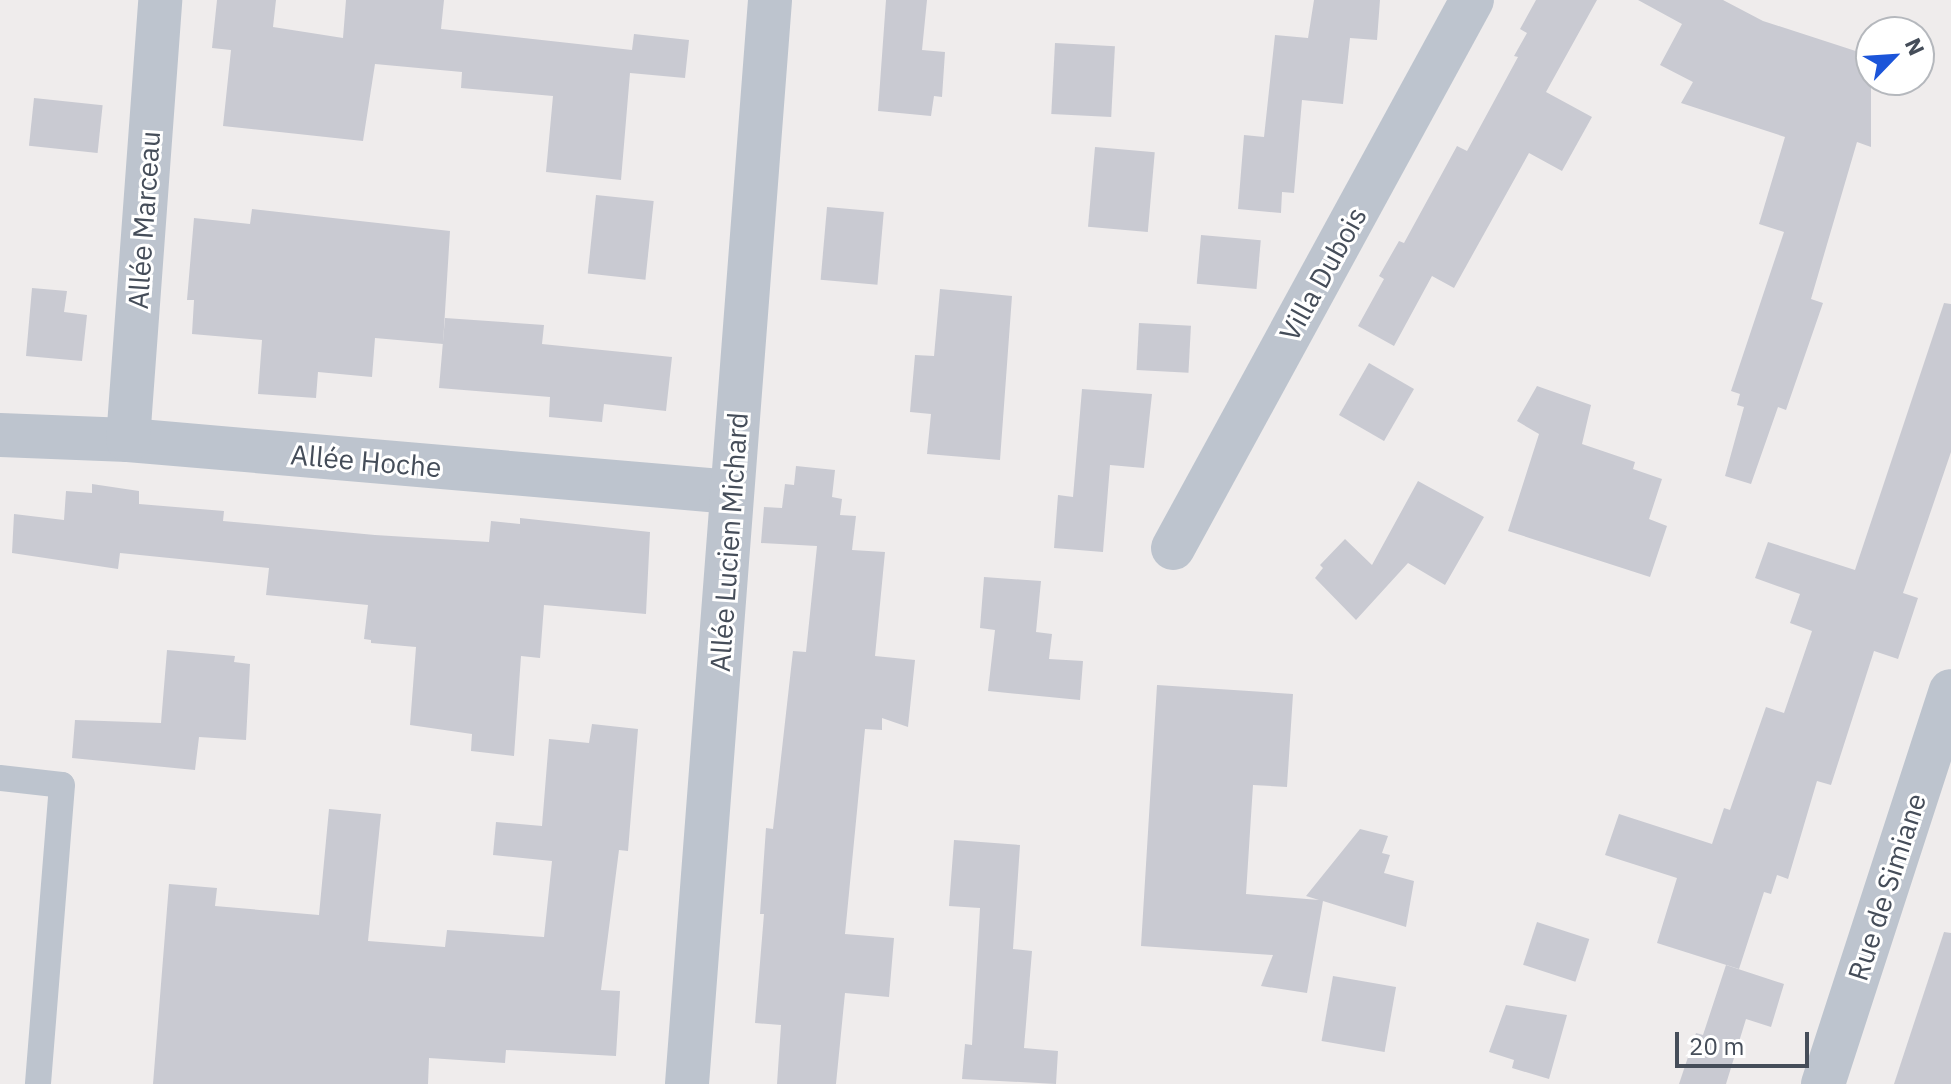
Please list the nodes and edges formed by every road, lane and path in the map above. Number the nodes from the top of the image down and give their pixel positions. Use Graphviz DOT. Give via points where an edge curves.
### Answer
graph roads {
  1 [pos="160,0"];
  2 [pos="770,0"];
  3 [pos="1472,0"];
  4 [pos="0,435"];
  5 [pos="128,440"];
  6 [pos="732,492"];
  7 [pos="1173,548"];
  8 [pos="1951,691"];
  9 [pos="0,778"];
  10 [pos="38,1084"];
  11 [pos="687,1084"];
  12 [pos="1823,1084"];
  1 -- 5 [label="street, Allée Marceau"];
  2 -- 6 [label="street, Allée Lucien Michard"];
  3 -- 7 [label="street, Villa Dubois"];
  4 -- 5 [label="street, Allée Hoche"];
  5 -- 6 [label="street, Allée Hoche"];
  6 -- 11 [label="street, Allée Lucien Michard"];
  8 -- 12 [label="street, Rue de Simiane"];
  9 -- 10 [label="lane" via="62,785"];
}
